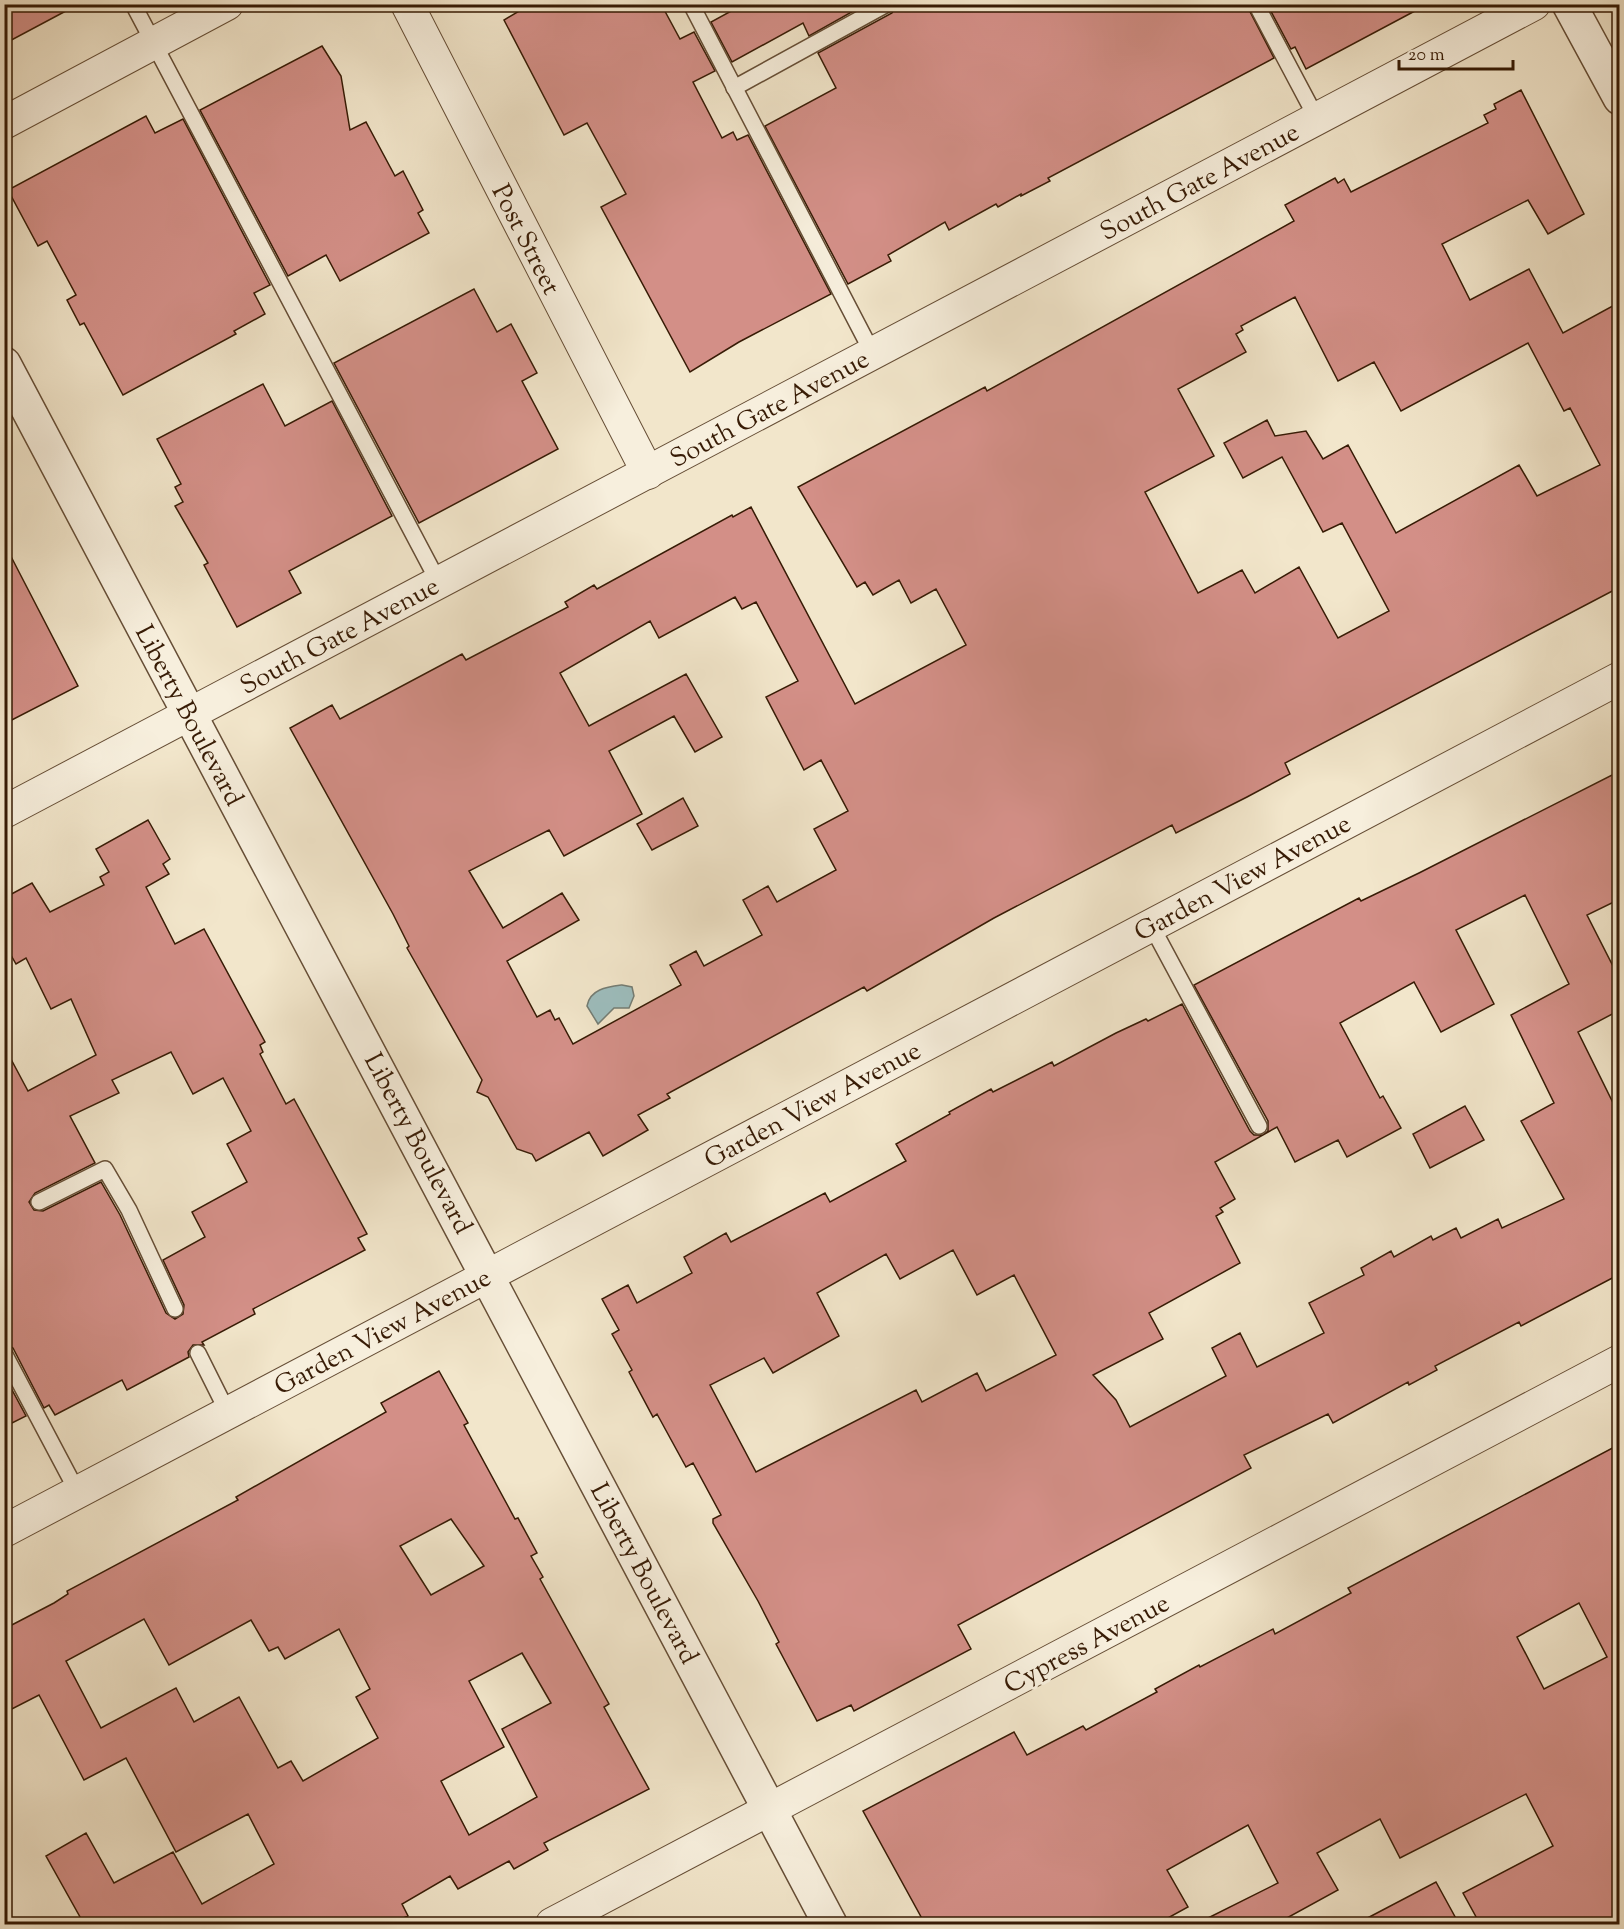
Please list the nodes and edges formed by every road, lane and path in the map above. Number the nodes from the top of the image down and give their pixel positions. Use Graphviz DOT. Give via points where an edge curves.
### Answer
graph roads {
  1 [pos="133,4"];
  2 [pos="227,4"];
  3 [pos="407,4"];
  4 [pos="691,4"];
  5 [pos="887,4"];
  6 [pos="1256,4"];
  7 [pos="1534,4"];
  8 [pos="1569,4"];
  9 [pos="153,44"];
  10 [pos="734,88"];
  11 [pos="1620,98"];
  12 [pos="1317,119"];
  13 [pos="4,123"];
  14 [pos="873,354"];
  15 [pos="4,364"];
  16 [pos="648,472"];
  17 [pos="439,583"];
  18 [pos="1620,678"];
  19 [pos="190,714"];
  20 [pos="4,812"];
  21 [pos="1151,925"];
  22 [pos="1259,1126"];
  23 [pos="39,1202"];
  24 [pos="489,1275"];
  25 [pos="175,1309"];
  26 [pos="4,1353"];
  27 [pos="198,1353"];
  28 [pos="1620,1361"];
  29 [pos="228,1413"];
  30 [pos="78,1492"];
  31 [pos="4,1531"];
  32 [pos="770,1810"];
  33 [pos="552,1924"];
  34 [pos="830,1924"];
  1 -- 9 [label="lane"];
  2 -- 9 [label="street"];
  3 -- 16 [label="street, Post Street"];
  4 -- 10 [label="lane"];
  5 -- 10 [label="lane"];
  6 -- 12 [label="lane"];
  7 -- 12 [label="street, South Gate Avenue"];
  8 -- 11 [label="street"];
  9 -- 13 [label="street"];
  9 -- 17 [label="lane"];
  10 -- 14 [label="lane"];
  12 -- 14 [label="street, South Gate Avenue"];
  14 -- 16 [label="street, South Gate Avenue"];
  15 -- 19 [label="street, Liberty Boulevard"];
  16 -- 17 [label="street, South Gate Avenue"];
  17 -- 19 [label="street, South Gate Avenue"];
  18 -- 21 [label="street, Garden View Avenue"];
  19 -- 20 [label="street, South Gate Avenue"];
  19 -- 24 [label="street, Liberty Boulevard"];
  21 -- 22 [label="lane"];
  21 -- 24 [label="street, Garden View Avenue"];
  23 -- 25 [label="lane" via="105,1169 129,1210"];
  24 -- 29 [label="street, Garden View Avenue"];
  24 -- 32 [label="street, Liberty Boulevard"];
  26 -- 30 [label="lane"];
  27 -- 29 [label="lane"];
  28 -- 32 [label="street, Cypress Avenue"];
  29 -- 30 [label="street, Garden View Avenue"];
  30 -- 31 [label="street, Garden View Avenue"];
  32 -- 33 [label="street, Cypress Avenue"];
  32 -- 34 [label="street, Liberty Boulevard"];
}
